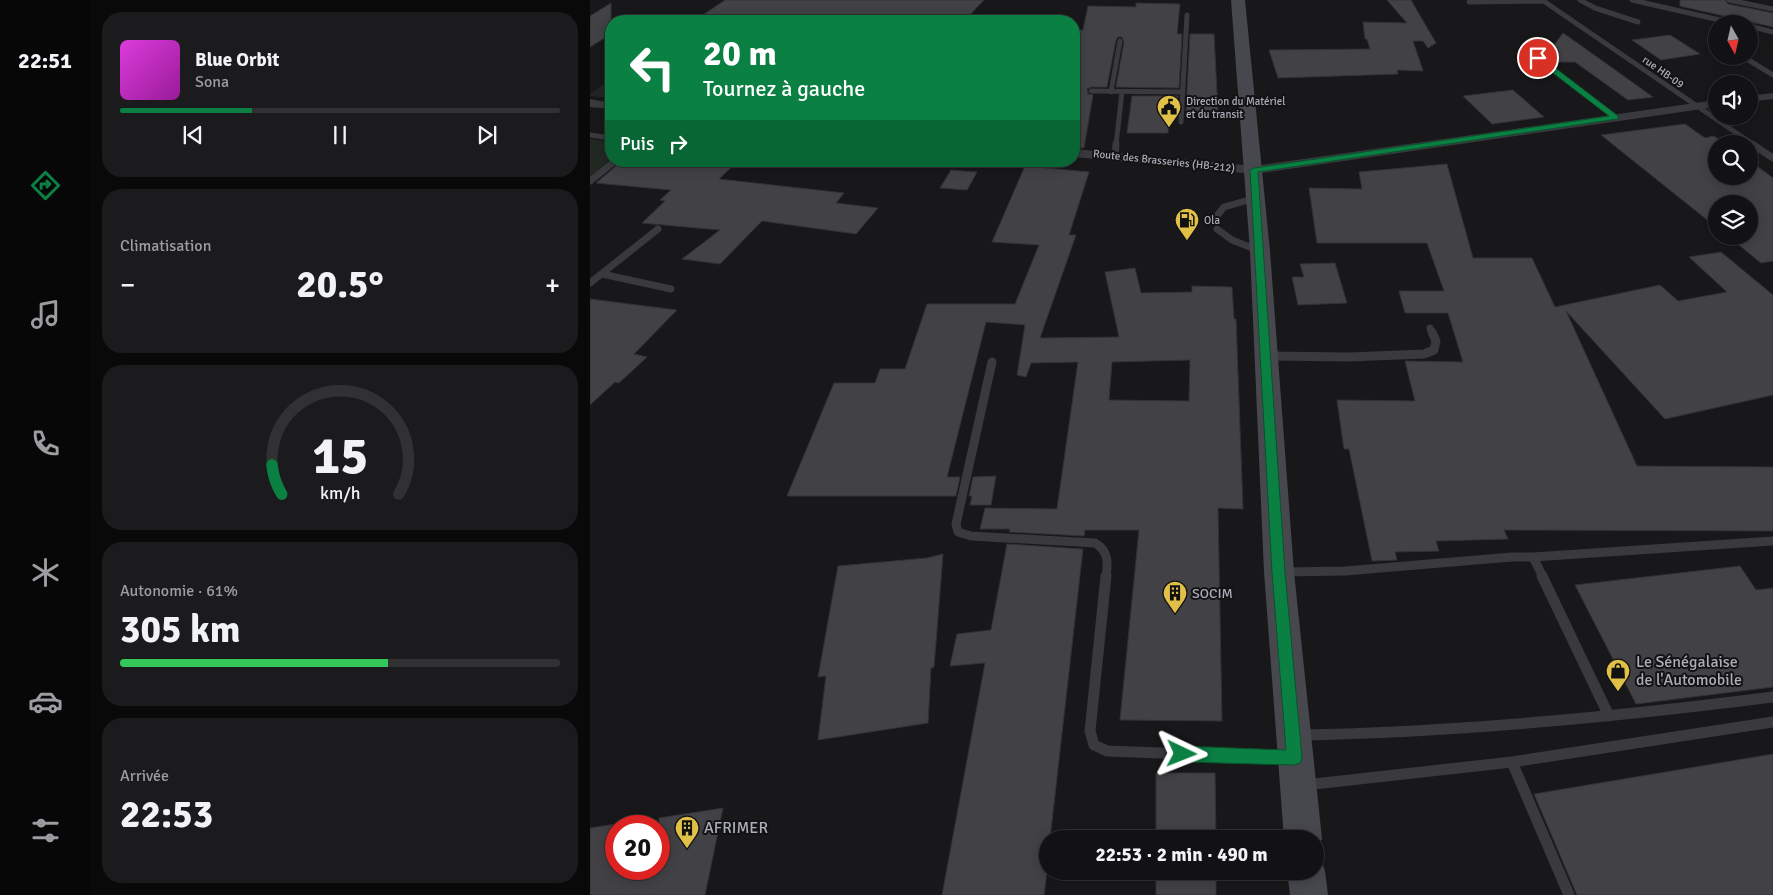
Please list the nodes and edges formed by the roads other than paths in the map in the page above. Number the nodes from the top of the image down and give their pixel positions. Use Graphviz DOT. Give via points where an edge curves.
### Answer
graph roads {
  1 [pos="1238,0"];
  2 [pos="1542,0"];
  3 [pos="1580,0"];
  4 [pos="1632,0"];
  5 [pos="1729,0"];
  6 [pos="1469,2"];
  7 [pos="1773,9"];
  8 [pos="1187,15"];
  9 [pos="1708,17"];
  10 [pos="1638,22"];
  11 [pos="1758,28"];
  12 [pos="1773,32"];
  13 [pos="1120,41"];
  14 [pos="1525,48"];
  15 [pos="1757,65"];
  16 [pos="1773,75"];
  17 [pos="1091,91"];
  18 [pos="1111,92"];
  19 [pos="1122,92"];
  20 [pos="1183,92"];
  21 [pos="1773,96"];
  22 [pos="1758,98"];
  23 [pos="590,103"];
  24 [pos="1708,104"];
  25 [pos="605,105"];
  26 [pos="1694,106"];
  27 [pos="1616,117"];
  28 [pos="1182,122"];
  29 [pos="590,136"];
  30 [pos="605,137"];
  31 [pos="1080,154"];
  32 [pos="1116,157"];
  33 [pos="1773,158"];
  34 [pos="608,167"];
  35 [pos="1254,170"];
  36 [pos="590,181"];
  37 [pos="1256,198"];
  38 [pos="1215,218"];
  39 [pos="658,229"];
  40 [pos="1217,229"];
  41 [pos="1260,251"];
  42 [pos="602,274"];
  43 [pos="590,283"];
  44 [pos="671,289"];
  45 [pos="1430,328"];
  46 [pos="1266,356"];
  47 [pos="992,362"];
  48 [pos="1773,541"];
  49 [pos="1533,557"];
  50 [pos="1278,572"];
  51 [pos="1773,697"];
  52 [pos="1609,716"];
  53 [pos="1773,722"];
  54 [pos="1293,746"];
  55 [pos="1512,762"];
  56 [pos="1296,786"];
  57 [pos="1302,830"];
  58 [pos="1307,880"];
  59 [pos="1309,895"];
  60 [pos="1569,895"];
  1 -- 35 [label="street"];
  2 -- 6 [label="lane"];
  2 -- 26 [label="lane, rue HB-09"];
  3 -- 10 [label="lane"];
  4 -- 9 [label="lane"];
  5 -- 7 [label="lane"];
  8 -- 20 [label="lane"];
  11 -- 12 [label="lane"];
  13 -- 18 [label="lane"];
  14 -- 27 [label="lane"];
  15 -- 16 [label="lane"];
  17 -- 18 [label="lane"];
  18 -- 19 [label="lane"];
  19 -- 20 [label="lane"];
  19 -- 32 [label="lane"];
  20 -- 28 [label="lane"];
  21 -- 22 [label="street"];
  23 -- 25 [label="street"];
  24 -- 26 [label="street"];
  26 -- 27 [label="street"];
  26 -- 33 [label="lane, rue HB-09"];
  27 -- 35 [label="street"];
  29 -- 30 [label="lane"];
  31 -- 32 [label="street, Route des Brasseries (HB-212)"];
  32 -- 35 [label="street, Route des Brasseries (HB-212)"];
  34 -- 36 [label="lane"];
  35 -- 37 [label="street"];
  37 -- 38 [label="lane" via="1224,207"];
  37 -- 41 [label="street"];
  39 -- 42 [label="lane"];
  40 -- 41 [label="lane" via="1232,240"];
  41 -- 46 [label="street"];
  42 -- 43 [label="lane"];
  42 -- 44 [label="lane"];
  45 -- 46 [label="lane" via="1436,341 1434,350 1424,354"];
  46 -- 50 [label="street"];
  47 -- 54 [label="lane" via="956,524 958,532 971,536 1094,543 1107,554 1090,731 1094,746 1108,751"];
  48 -- 49 [label="lane"];
  49 -- 50 [label="lane" via="1345,571"];
  49 -- 52 [label="lane"];
  50 -- 54 [label="street"];
  51 -- 52 [label="lane"];
  52 -- 54 [label="lane" via="1376,734"];
  53 -- 55 [label="lane"];
  54 -- 56 [label="street"];
  55 -- 56 [label="lane"];
  55 -- 60 [label="lane"];
  56 -- 57 [label="street"];
  58 -- 59 [label="street"];
}
